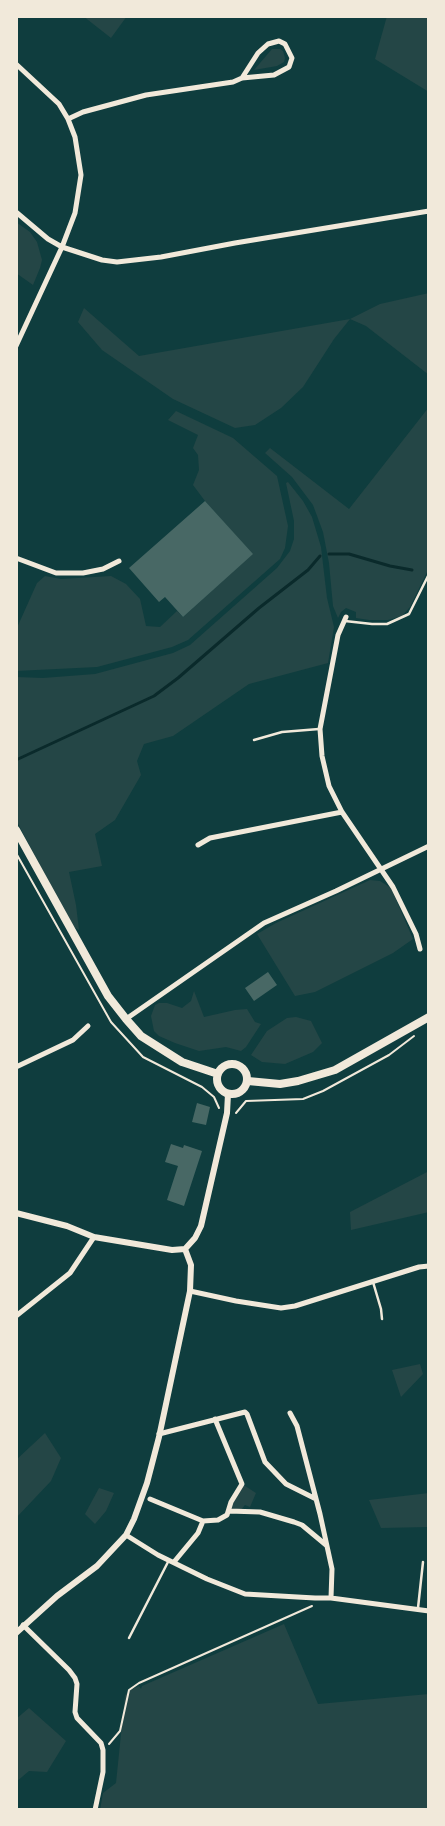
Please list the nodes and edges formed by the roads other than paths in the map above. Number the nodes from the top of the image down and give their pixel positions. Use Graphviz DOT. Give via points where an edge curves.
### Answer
graph roads {
  1 [pos="16,64"];
  2 [pos="242,78"];
  3 [pos="68,120"];
  4 [pos="429,211"];
  5 [pos="16,212"];
  6 [pos="62,247"];
  7 [pos="16,346"];
  8 [pos="16,558"];
  9 [pos="119,561"];
  10 [pos="429,574"];
  11 [pos="345,619"];
  12 [pos="320,729"];
  13 [pos="254,740"];
  14 [pos="342,812"];
  15 [pos="16,830"];
  16 [pos="198,845"];
  17 [pos="429,846"];
  18 [pos="381,870"];
  19 [pos="420,948"];
  20 [pos="429,1017"];
  21 [pos="126,1019"];
  22 [pos="88,1026"];
  23 [pos="16,1067"];
  24 [pos="218,1074"];
  25 [pos="248,1081"];
  26 [pos="228,1094"];
  27 [pos="16,1213"];
  28 [pos="94,1236"];
  29 [pos="185,1249"];
  30 [pos="429,1266"];
  31 [pos="373,1282"];
  32 [pos="190,1291"];
  33 [pos="16,1316"];
  34 [pos="382,1319"];
  35 [pos="290,1414"];
  36 [pos="215,1418"];
  37 [pos="159,1434"];
  38 [pos="150,1499"];
  39 [pos="316,1499"];
  40 [pos="229,1511"];
  41 [pos="203,1521"];
  42 [pos="126,1535"];
  43 [pos="327,1545"];
  44 [pos="171,1561"];
  45 [pos="423,1562"];
  46 [pos="332,1598"];
  47 [pos="418,1609"];
  48 [pos="429,1611"];
  49 [pos="23,1625"];
  50 [pos="16,1633"];
  51 [pos="129,1638"];
  52 [pos="95,1810"];
  1 -- 3 [label="street" via="59,104"];
  2 -- 2 [label="street" via="268,44 279,41 285,44 292,58 289,67 274,75"];
  2 -- 3 [label="street" via="146,95 83,112"];
  3 -- 6 [label="street" via="75,137 81,175 75,213"];
  4 -- 6 [label="street" via="117,262"];
  5 -- 6 [label="street"];
  6 -- 7 [label="street"];
  8 -- 9 [label="street" via="56,573 83,573 103,569"];
  10 -- 11 [label="lane" via="409,614 387,624"];
  11 -- 12 [label="street" via="338,635"];
  12 -- 13 [label="lane" via="282,732"];
  12 -- 14 [label="street" via="329,786"];
  14 -- 16 [label="street" via="210,838"];
  14 -- 18 [label="street"];
  15 -- 21 [label="main road" via="108,996"];
  17 -- 18 [label="street"];
  18 -- 19 [label="street" via="393,887"];
  18 -- 21 [label="street" via="264,923"];
  20 -- 25 [label="main road" via="335,1070 280,1084"];
  21 -- 24 [label="main road" via="141,1036 182,1062"];
  22 -- 23 [label="street" via="73,1040"];
  24 -- 25 [label="main road" via="223,1066 236,1064 247,1073"];
  24 -- 26 [label="main road" via="218,1086"];
  25 -- 26 [label="main road" via="238,1093"];
  26 -- 29 [label="street" via="227,1113 201,1226"];
  27 -- 28 [label="street"];
  28 -- 29 [label="street" via="172,1250"];
  28 -- 33 [label="street" via="70,1273"];
  29 -- 32 [label="street" via="191,1265"];
  30 -- 31 [label="street"];
  31 -- 32 [label="street" via="281,1308"];
  31 -- 34 [label="lane"];
  32 -- 37 [label="street"];
  35 -- 39 [label="street" via="297,1426"];
  36 -- 37 [label="street"];
  36 -- 39 [label="street" via="245,1412 264,1462 286,1484"];
  36 -- 40 [label="street" via="242,1484"];
  37 -- 42 [label="street" via="145,1490"];
  38 -- 41 [label="street"];
  39 -- 43 [label="street"];
  40 -- 41 [label="street" via="222,1520"];
  40 -- 43 [label="street" via="260,1512 294,1522"];
  41 -- 44 [label="street" via="198,1532"];
  42 -- 44 [label="street"];
  42 -- 49 [label="street" via="97,1566"];
  43 -- 46 [label="street" via="332,1569"];
  44 -- 46 [label="street" via="246,1594"];
  44 -- 51 [label="lane"];
  45 -- 47 [label="lane"];
  46 -- 47 [label="street"];
  47 -- 48 [label="street"];
  49 -- 50 [label="street"];
  49 -- 52 [label="street" via="75,1678 77,1718 101,1743 103,1772"];
}
